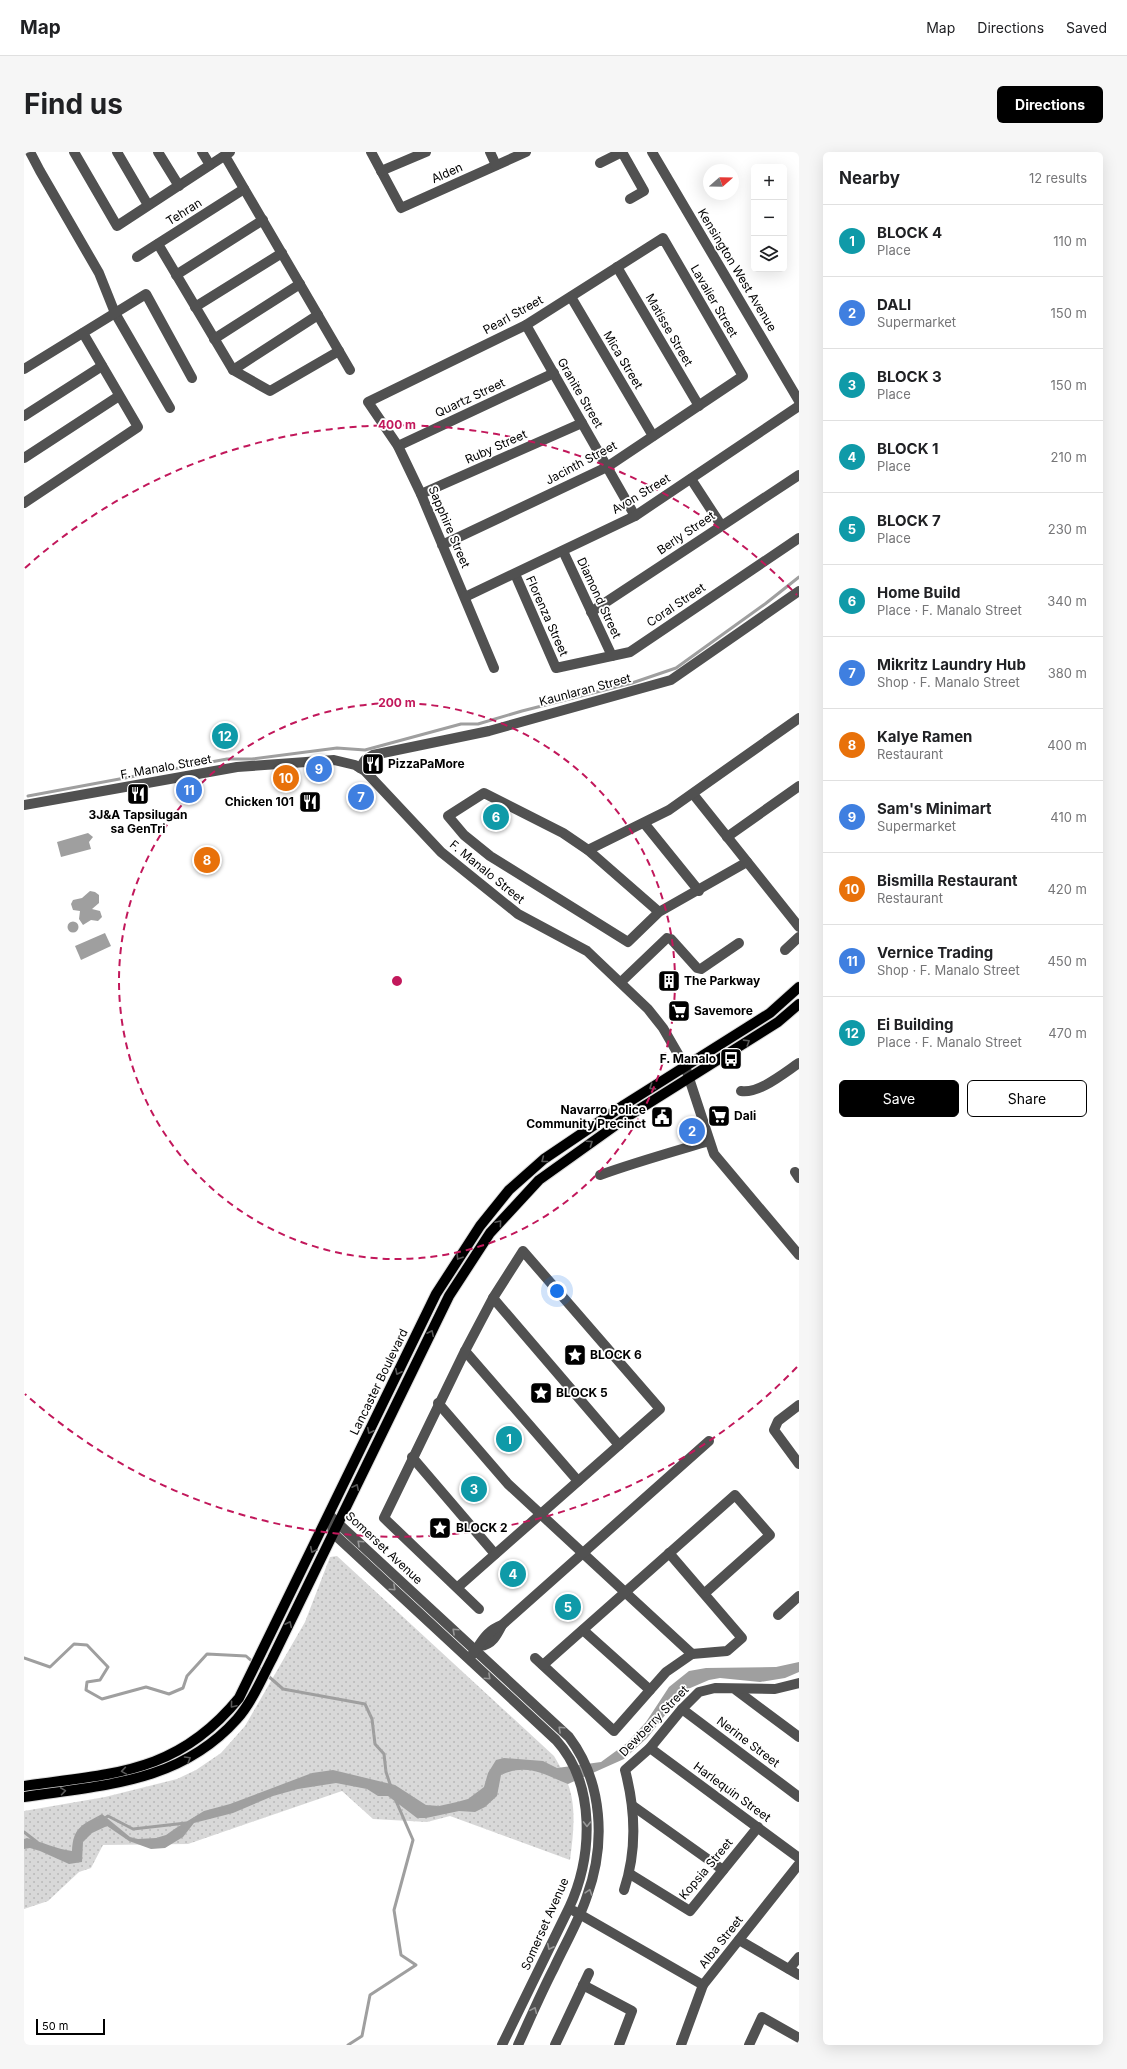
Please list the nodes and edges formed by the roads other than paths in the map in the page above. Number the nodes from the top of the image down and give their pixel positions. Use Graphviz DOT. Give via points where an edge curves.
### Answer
graph roads {
  1 [pos="30,152"];
  2 [pos="74,152"];
  3 [pos="117,152"];
  4 [pos="158,152"];
  5 [pos="202,152"];
  6 [pos="371,152"];
  7 [pos="426,152"];
  8 [pos="490,152"];
  9 [pos="526,152"];
  10 [pos="622,152"];
  11 [pos="652,152"];
  12 [pos="228,154"];
  13 [pos="600,164"];
  14 [pos="210,165"];
  15 [pos="496,165"];
  16 [pos="381,171"];
  17 [pos="179,186"];
  18 [pos="244,189"];
  19 [pos="630,198"];
  20 [pos="148,205"];
  21 [pos="262,220"];
  22 [pos="663,238"];
  23 [pos="158,244"];
  24 [pos="282,253"];
  25 [pos="137,257"];
  26 [pos="617,267"];
  27 [pos="176,275"];
  28 [pos="300,284"];
  29 [pos="571,297"];
  30 [pos="195,307"];
  31 [pos="115,313"];
  32 [pos="318,315"];
  33 [pos="526,325"];
  34 [pos="83,333"];
  35 [pos="214,338"];
  36 [pos="339,351"];
  37 [pos="102,366"];
  38 [pos="24,369"];
  39 [pos="234,370"];
  40 [pos="350,370"];
  41 [pos="554,373"];
  42 [pos="743,376"];
  43 [pos="192,378"];
  44 [pos="119,396"];
  45 [pos="799,401"];
  46 [pos="368,402"];
  47 [pos="699,406"];
  48 [pos="799,406"];
  49 [pos="170,408"];
  50 [pos="24,416"];
  51 [pos="582,423"];
  52 [pos="653,436"];
  53 [pos="398,446"];
  54 [pos="24,458"];
  55 [pos="608,467"];
  56 [pos="797,475"];
  57 [pos="691,479"];
  58 [pos="421,494"];
  59 [pos="24,502"];
  60 [pos="636,516"];
  61 [pos="721,525"];
  62 [pos="799,538"];
  63 [pos="442,545"];
  64 [pos="563,551"];
  65 [pos="515,574"];
  66 [pos="799,591"];
  67 [pos="465,598"];
  68 [pos="592,612"];
  69 [pos="612,656"];
  70 [pos="494,668"];
  71 [pos="556,668"];
  72 [pos="799,718"];
  73 [pos="360,768"];
  74 [pos="799,786"];
  75 [pos="693,794"];
  76 [pos="24,805"];
  77 [pos="644,823"];
  78 [pos="727,837"];
  79 [pos="588,850"];
  80 [pos="747,862"];
  81 [pos="699,891"];
  82 [pos="659,912"];
  83 [pos="799,927"];
  84 [pos="799,937"];
  85 [pos="739,943"];
  86 [pos="785,950"];
  87 [pos="621,982"];
  88 [pos="799,987"];
  89 [pos="799,1004"];
  90 [pos="799,1063"];
  91 [pos="685,1066"];
  92 [pos="690,1078"];
  93 [pos="741,1092"];
  94 [pos="709,1141"];
  95 [pos="600,1175"];
  96 [pos="799,1255"];
  97 [pos="493,1298"];
  98 [pos="465,1351"];
  99 [pos="438,1403"];
  100 [pos="799,1405"];
  101 [pos="709,1441"];
  102 [pos="619,1445"];
  103 [pos="412,1457"];
  104 [pos="799,1464"];
  105 [pos="578,1481"];
  106 [pos="541,1514"];
  107 [pos="329,1515"];
  108 [pos="338,1522"];
  109 [pos="333,1533"];
  110 [pos="669,1552"];
  111 [pos="495,1554"];
  112 [pos="583,1554"];
  113 [pos="458,1587"];
  114 [pos="626,1592"];
  115 [pos="705,1593"];
  116 [pos="799,1596"];
  117 [pos="479,1609"];
  118 [pos="778,1615"];
  119 [pos="583,1630"];
  120 [pos="477,1648"];
  121 [pos="692,1654"];
  122 [pos="468,1659"];
  123 [pos="255,1667"];
  124 [pos="264,1673"];
  125 [pos="799,1683"];
  126 [pos="650,1690"];
  127 [pos="736,1690"];
  128 [pos="682,1709"];
  129 [pos="799,1736"];
  130 [pos="650,1748"];
  131 [pos="24,1786"];
  132 [pos="24,1797"];
  133 [pos="799,1797"];
  134 [pos="633,1806"];
  135 [pos="758,1827"];
  136 [pos="799,1858"];
  137 [pos="799,1864"];
  138 [pos="723,1870"];
  139 [pos="630,1874"];
  140 [pos="624,1890"];
  141 [pos="569,1908"];
  142 [pos="580,1914"];
  143 [pos="739,1940"];
  144 [pos="799,1957"];
  145 [pos="789,1969"];
  146 [pos="589,1972"];
  147 [pos="799,1975"];
  148 [pos="583,1985"];
  149 [pos="704,1985"];
  150 [pos="799,2038"];
  151 [pos="502,2045"];
  152 [pos="518,2045"];
  153 [pos="555,2045"];
  154 [pos="619,2045"];
  155 [pos="681,2045"];
  156 [pos="749,2045"];
  1 -- 31 [label="street" via="99,273"];
  2 -- 20 [label="street" via="117,226"];
  3 -- 20 [label="street"];
  4 -- 17 [label="street"];
  5 -- 14 [label="street"];
  6 -- 16 [label="street"];
  7 -- 16 [label="street"];
  8 -- 15 [label="street"];
  9 -- 15 [label="street, Alden"];
  10 -- 13 [label="street"];
  10 -- 19 [label="street" via="644,191"];
  11 -- 45 [label="street, Kensington West Avenue"];
  12 -- 14 [label="street"];
  12 -- 18 [label="street"];
  14 -- 17 [label="street"];
  15 -- 16 [label="street, Alden" via="401,208"];
  17 -- 20 [label="street"];
  18 -- 21 [label="street"];
  18 -- 23 [label="street, Tehran"];
  21 -- 24 [label="street"];
  21 -- 27 [label="street"];
  22 -- 26 [label="street, Pearl Street"];
  22 -- 42 [label="street, Lavalier Street"];
  23 -- 25 [label="street, Tehran"];
  23 -- 27 [label="street"];
  24 -- 28 [label="street"];
  24 -- 30 [label="street"];
  26 -- 29 [label="street, Pearl Street"];
  26 -- 47 [label="street, Matisse Street"];
  27 -- 30 [label="street"];
  28 -- 32 [label="street"];
  28 -- 35 [label="street"];
  29 -- 33 [label="street, Pearl Street"];
  29 -- 52 [label="street, Mica Street"];
  30 -- 35 [label="street"];
  31 -- 34 [label="street"];
  31 -- 43 [label="street" via="146,294"];
  31 -- 49 [label="street"];
  32 -- 36 [label="street"];
  32 -- 39 [label="street"];
  33 -- 41 [label="street, Granite Street"];
  33 -- 46 [label="street, Pearl Street"];
  34 -- 37 [label="street"];
  34 -- 38 [label="street"];
  35 -- 39 [label="street"];
  36 -- 39 [label="street" via="270,391"];
  36 -- 40 [label="street"];
  37 -- 44 [label="street"];
  37 -- 50 [label="street"];
  41 -- 51 [label="street, Granite Street"];
  41 -- 53 [label="street, Quartz Street"];
  42 -- 47 [label="street, Jacinth Street"];
  44 -- 54 [label="street"];
  44 -- 59 [label="street" via="138,427"];
  46 -- 53 [label="street, Sapphire Street"];
  47 -- 52 [label="street, Jacinth Street"];
  48 -- 57 [label="street, Avon Street"];
  51 -- 55 [label="street, Granite Street"];
  51 -- 58 [label="street, Ruby Street"];
  52 -- 55 [label="street, Jacinth Street"];
  53 -- 58 [label="street, Sapphire Street"];
  55 -- 60 [label="street, Granite Street"];
  55 -- 63 [label="street, Jacinth Street"];
  56 -- 61 [label="street, Berly Street"];
  57 -- 60 [label="street, Avon Street"];
  57 -- 61 [label="street"];
  58 -- 63 [label="street, Sapphire Street"];
  60 -- 64 [label="street, Avon Street"];
  61 -- 68 [label="street, Berly Street"];
  62 -- 69 [label="street, Coral Street" via="630,652"];
  63 -- 67 [label="street, Sapphire Street"];
  64 -- 65 [label="street, Avon Street"];
  64 -- 68 [label="street, Diamond Street"];
  65 -- 67 [label="street, Avon Street"];
  65 -- 71 [label="street, Florenza Street"];
  66 -- 73 [label="street, Kaunlaran Street" via="671,680 488,731 372,755 364,760"];
  67 -- 70 [label="street, Sapphire Street"];
  68 -- 69 [label="street, Diamond Street"];
  69 -- 71 [label="street, Coral Street"];
  72 -- 75 [label="street"];
  73 -- 76 [label="street, F. Manalo Street" via="334,760 237,767"];
  73 -- 87 [label="street, F. Manalo Street" via="374,779 432,843 462,869 518,914 587,951"];
  74 -- 78 [label="street"];
  75 -- 77 [label="street"];
  75 -- 78 [label="street"];
  77 -- 79 [label="street"];
  77 -- 81 [label="street"];
  78 -- 80 [label="street"];
  79 -- 82 [label="street"];
  79 -- 82 [label="street" via="563,833 484,793 448,816 464,835 490,856 628,942"];
  80 -- 81 [label="street"];
  80 -- 83 [label="street"];
  81 -- 82 [label="street"];
  84 -- 86 [label="street"];
  85 -- 87 [label="street" via="701,969 667,938"];
  87 -- 91 [label="street, F. Manalo Street" via="663,1028"];
  88 -- 91 [label="main road, Lancaster Boulevard" via="770,1013"];
  92 -- 89 [label="main road, one-way" via="778,1022"];
  90 -- 93 [label="street" via="758,1089"];
  91 -- 92 [label="street, F. Manalo Street"];
  91 -- 107 [label="main road, Lancaster Boulevard, one-way" via="544,1160 510,1190 480,1226 436,1294"];
  92 -- 94 [label="street, F. Manalo Street"];
  108 -- 92 [label="main road, one-way" via="449,1296 490,1233 538,1180 630,1115"];
  94 -- 95 [label="street" via="647,1158"];
  94 -- 96 [label="street, F. Manalo Street" via="720,1162"];
  97 -- 98 [label="street"];
  97 -- 102 [label="street"];
  97 -- 102 [label="street" via="523,1251 660,1409"];
  98 -- 99 [label="street"];
  98 -- 105 [label="street"];
  99 -- 103 [label="street"];
  99 -- 106 [label="street" via="508,1484"];
  100 -- 104 [label="street" via="778,1421 774,1430"];
  101 -- 112 [label="street"];
  102 -- 105 [label="street"];
  103 -- 111 [label="street"];
  103 -- 113 [label="street" via="384,1518"];
  105 -- 106 [label="street"];
  106 -- 111 [label="street"];
  106 -- 112 [label="street"];
  107 -- 108 [label="street, Somerset Avenue"];
  107 -- 109 [label="street, Somerset Avenue"];
  107 -- 123 [label="main road, Lancaster Boulevard, one-way"];
  108 -- 109 [label="main road"];
  120 -- 108 [label="street, Somerset Avenue, one-way"];
  109 -- 122 [label="street, Somerset Avenue, one-way"];
  124 -- 109 [label="main road, one-way"];
  110 -- 114 [label="street"];
  110 -- 115 [label="street"];
  110 -- 115 [label="street" via="734,1495 770,1535"];
  111 -- 113 [label="street"];
  112 -- 114 [label="street"];
  112 -- 120 [label="street" via="502,1625 492,1629"];
  113 -- 117 [label="street"];
  114 -- 119 [label="street"];
  114 -- 121 [label="street"];
  115 -- 121 [label="street" via="742,1638 727,1651"];
  116 -- 118 [label="street"];
  119 -- 126 [label="street"];
  119 -- 126 [label="street" via="539,1661 614,1731"];
  120 -- 122 [label="street"];
  142 -- 120 [label="street, Somerset Avenue, one-way" via="590,1888 599,1844 599,1818 592,1782 584,1760 569,1737"];
  121 -- 126 [label="street" via="666,1672"];
  122 -- 141 [label="street, Somerset Avenue, one-way" via="556,1740 573,1764 587,1818 585,1855"];
  123 -- 124 [label="main road"];
  123 -- 131 [label="main road, Lancaster Boulevard, one-way" via="239,1698 215,1725 176,1752 133,1769"];
  132 -- 124 [label="main road, one-way" via="133,1780 183,1762 208,1746 238,1718"];
  125 -- 127 [label="street, Dewberry Street" via="775,1689"];
  127 -- 128 [label="street, Dewberry Street" via="706,1689 692,1698"];
  127 -- 129 [label="street"];
  128 -- 130 [label="street, Dewberry Street"];
  128 -- 133 [label="street, Nerine Street"];
  130 -- 134 [label="street, Dewberry Street" via="625,1770"];
  130 -- 135 [label="street, Harlequin Street"];
  134 -- 138 [label="street"];
  134 -- 139 [label="street, Dewberry Street"];
  135 -- 136 [label="street, Harlequin Street"];
  135 -- 138 [label="street, Kopsia Street"];
  137 -- 143 [label="street, Alba Street"];
  138 -- 139 [label="street, Kopsia Street" via="690,1911"];
  139 -- 140 [label="street, Dewberry Street"];
  141 -- 142 [label="street"];
  141 -- 151 [label="street, Somerset Avenue, one-way"];
  142 -- 149 [label="street"];
  152 -- 142 [label="street, Somerset Avenue, one-way"];
  143 -- 145 [label="street"];
  143 -- 149 [label="street, Alba Street"];
  144 -- 145 [label="street"];
  145 -- 147 [label="street"];
  146 -- 148 [label="street"];
  148 -- 153 [label="street"];
  148 -- 154 [label="street" via="632,2011"];
  149 -- 155 [label="street, Alba Street"];
  150 -- 156 [label="street" via="762,2017"];
}
